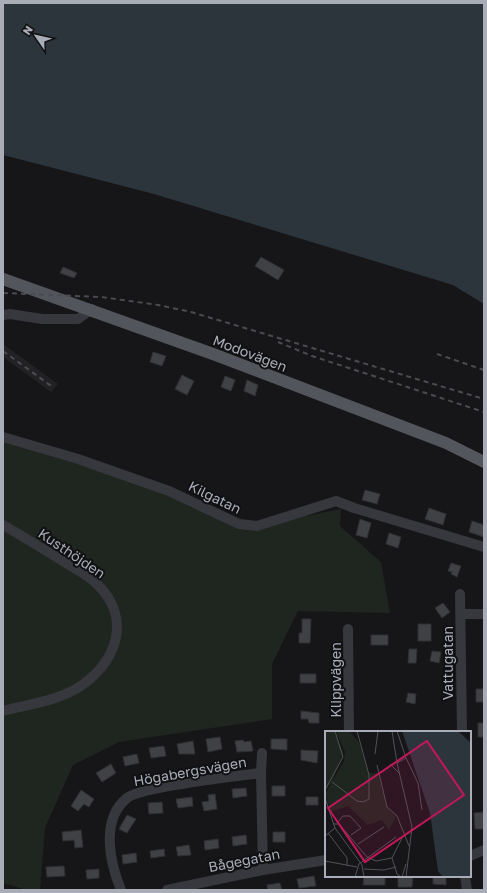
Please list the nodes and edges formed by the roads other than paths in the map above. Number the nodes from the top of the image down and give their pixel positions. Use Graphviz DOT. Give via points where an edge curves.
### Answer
graph roads {
  1 [pos="3,279"];
  2 [pos="92,310"];
  3 [pos="3,315"];
  4 [pos="3,437"];
  5 [pos="484,462"];
  6 [pos="3,525"];
  7 [pos="484,547"];
  8 [pos="460,594"];
  9 [pos="461,614"];
  10 [pos="484,614"];
  11 [pos="348,629"];
  12 [pos="3,711"];
  13 [pos="349,731"];
  14 [pos="462,731"];
  15 [pos="262,752"];
  16 [pos="261,773"];
  17 [pos="484,850"];
  18 [pos="471,856"];
  19 [pos="325,860"];
  20 [pos="263,870"];
  21 [pos="465,877"];
  22 [pos="121,890"];
  23 [pos="167,890"];
  24 [pos="467,890"];
  1 -- 2 [label="main road, Modovägen"];
  2 -- 3 [label="street" via="78,319"];
  2 -- 5 [label="main road, Modovägen" via="446,443"];
  4 -- 7 [label="street, Kilgatan" via="78,459 169,491 239,524 257,526 336,500 354,508"];
  6 -- 12 [label="street, Kusthöjden" via="96,583 111,603 118,623 116,642 111,655 106,664 91,678 75,689 52,698"];
  8 -- 9 [label="street, Vattugatan"];
  9 -- 10 [label="street"];
  9 -- 14 [label="street, Vattugatan"];
  11 -- 13 [label="street, Klippvägen"];
  15 -- 16 [label="street, Högabergsvägen"];
  16 -- 20 [label="street, Högabergsvägen"];
  16 -- 22 [label="street, Högabergsvägen" via="138,793 128,798 116,811 110,832 112,865"];
  17 -- 18 [label="street"];
  19 -- 20 [label="street, Bågegatan"];
  20 -- 23 [label="street, Bågegatan"];
  21 -- 24 [label="street"];
}
